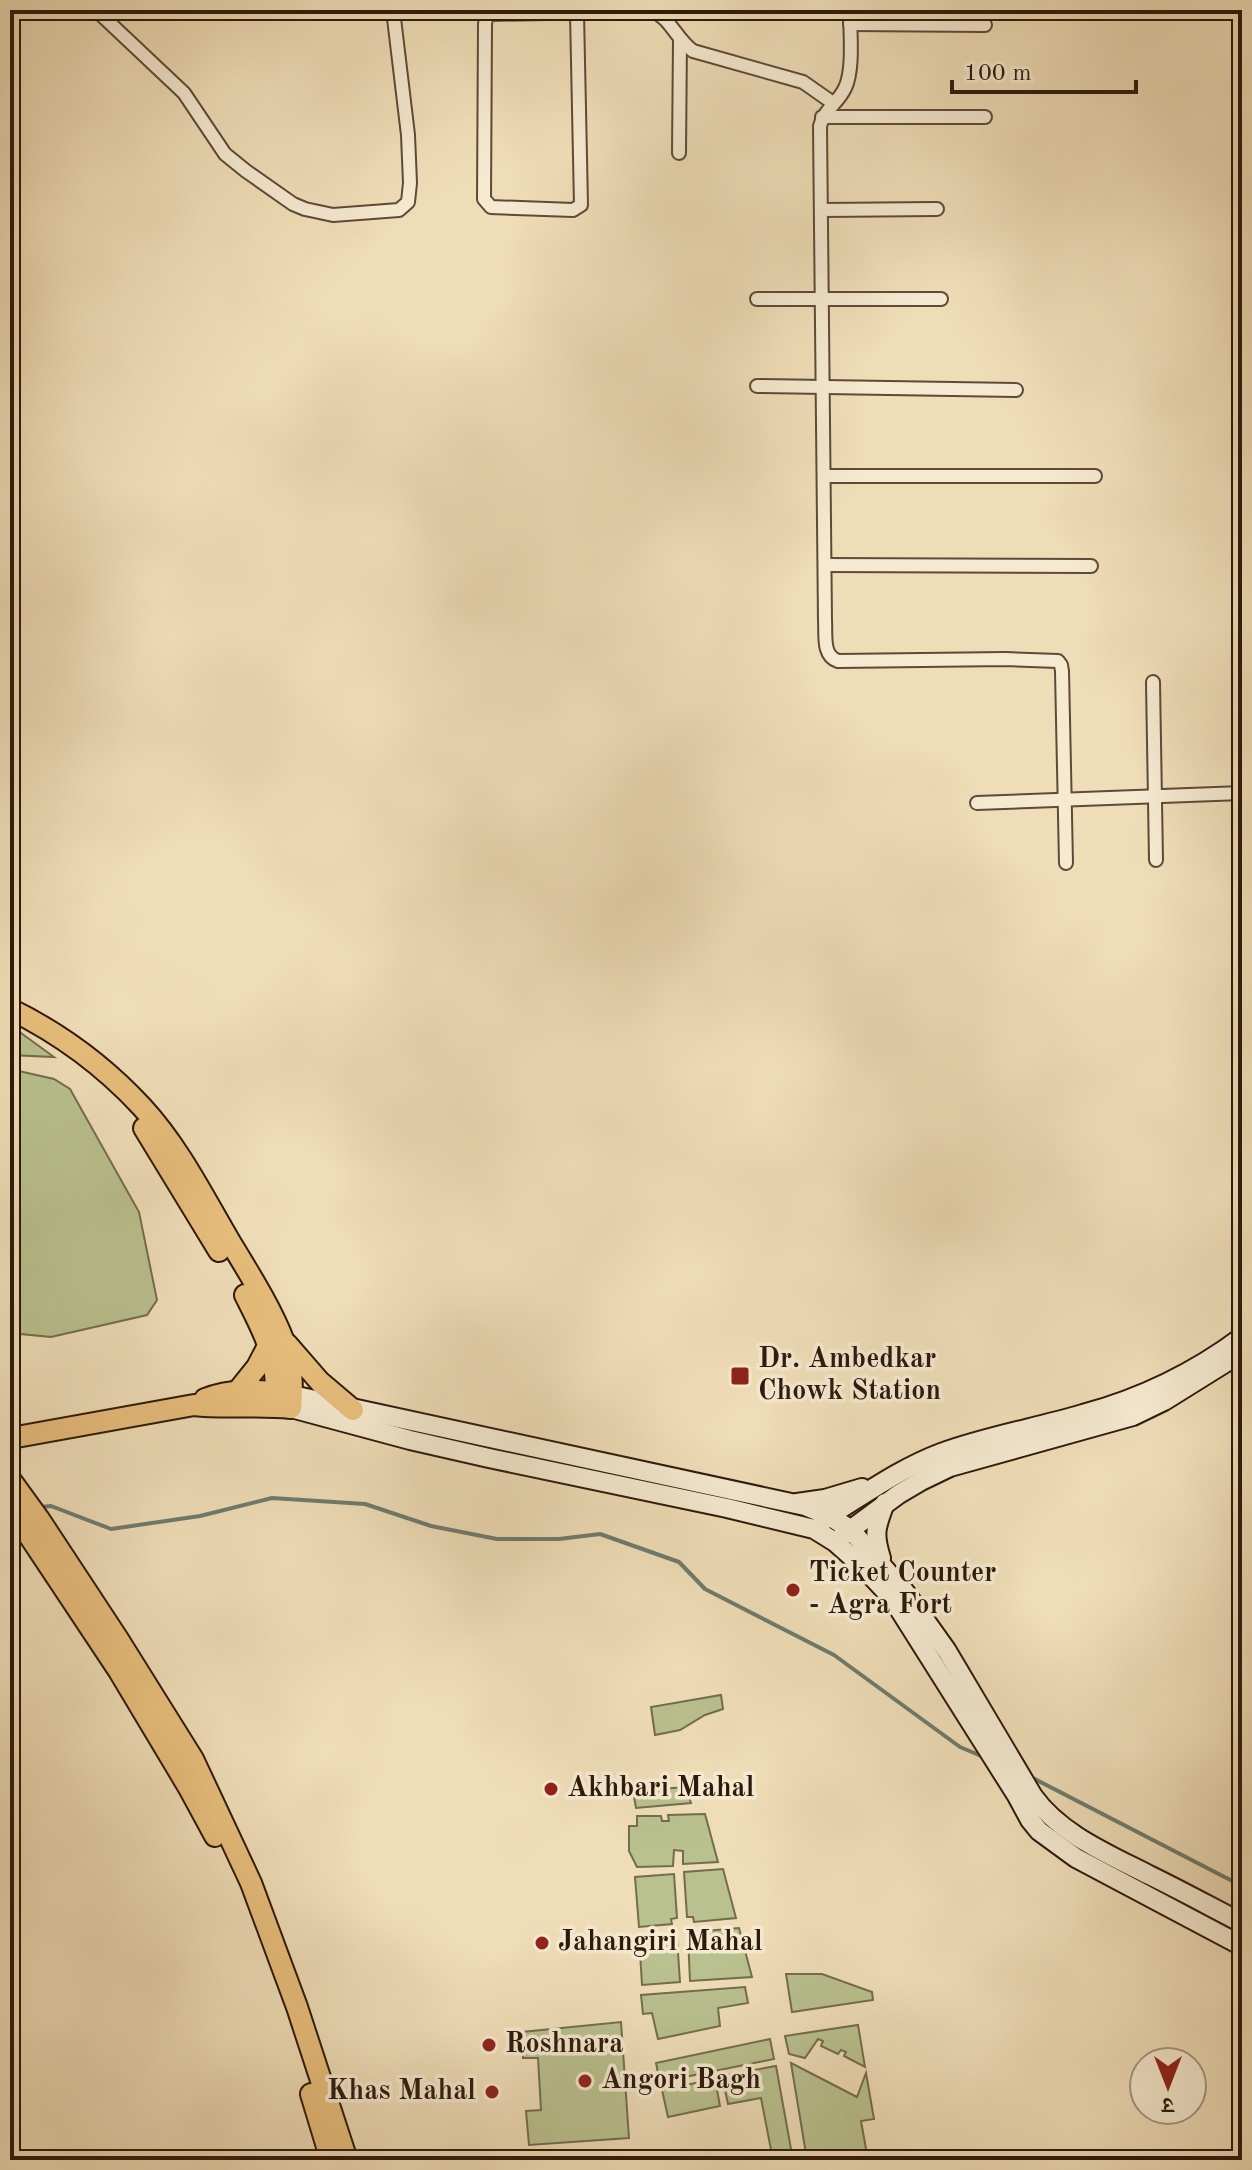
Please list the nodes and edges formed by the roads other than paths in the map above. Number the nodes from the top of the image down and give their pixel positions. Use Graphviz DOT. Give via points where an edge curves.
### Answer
graph roads {
  1 [pos="96,10"];
  2 [pos="393,10"];
  3 [pos="850,10"];
  4 [pos="577,13"];
  5 [pos="850,24"];
  6 [pos="985,25"];
  7 [pos="680,40"];
  8 [pos="833,103"];
  9 [pos="822,117"];
  10 [pos="985,117"];
  11 [pos="679,153"];
  12 [pos="937,209"];
  13 [pos="822,210"];
  14 [pos="757,299"];
  15 [pos="941,299"];
  16 [pos="821,300"];
  17 [pos="757,386"];
  18 [pos="822,386"];
  19 [pos="1016,390"];
  20 [pos="824,476"];
  21 [pos="1095,476"];
  22 [pos="825,565"];
  23 [pos="1091,566"];
  24 [pos="1153,682"];
  25 [pos="1242,793"];
  26 [pos="1154,797"];
  27 [pos="1065,800"];
  28 [pos="977,803"];
  29 [pos="1156,860"];
  30 [pos="1066,863"];
  31 [pos="10,1009"];
  32 [pos="1242,1337"];
  33 [pos="276,1342"];
  34 [pos="1242,1352"];
  35 [pos="237,1392"];
  36 [pos="284,1400"];
  37 [pos="194,1405"];
  38 [pos="353,1410"];
  39 [pos="10,1443"];
  40 [pos="890,1479"];
  41 [pos="13,1492"];
  42 [pos="885,1503"];
  43 [pos="795,1504"];
  44 [pos="829,1516"];
  45 [pos="33,1525"];
  46 [pos="814,1529"];
  47 [pos="850,1529"];
  48 [pos="835,1542"];
  49 [pos="883,1565"];
  50 [pos="956,1683"];
  51 [pos="1025,1796"];
  52 [pos="1114,1857"];
  53 [pos="1104,1875"];
  54 [pos="1242,1923"];
  55 [pos="1242,1946"];
  56 [pos="331,2160"];
  57 [pos="347,2160"];
  1 -- 2 [label="street" via="184,93 233,161 293,204 333,215 399,210 408,202 408,135"];
  3 -- 5 [label="street"];
  4 -- 4 [label="street" via="495,13 486,18 484,199 491,207 573,210 581,205"];
  4 -- 7 [label="street" via="653,11"];
  5 -- 6 [label="street"];
  5 -- 8 [label="street" via="848,81"];
  7 -- 8 [label="street" via="693,51 803,82"];
  7 -- 11 [label="street"];
  8 -- 9 [label="street"];
  9 -- 10 [label="street"];
  9 -- 13 [label="street"];
  12 -- 13 [label="street"];
  13 -- 16 [label="street"];
  14 -- 16 [label="street"];
  15 -- 16 [label="street"];
  16 -- 18 [label="street"];
  17 -- 18 [label="street"];
  18 -- 19 [label="street"];
  18 -- 20 [label="street"];
  20 -- 21 [label="street"];
  20 -- 22 [label="street"];
  22 -- 23 [label="street"];
  22 -- 27 [label="street" via="827,649 832,659 1058,661"];
  24 -- 26 [label="street"];
  25 -- 26 [label="street"];
  26 -- 27 [label="street"];
  26 -- 29 [label="street"];
  27 -- 28 [label="street"];
  27 -- 30 [label="street"];
  31 -- 33 [label="main road" via="68,1043 127,1092"];
  32 -- 40 [label="main road" via="1139,1395 967,1445"];
  33 -- 35 [label="main road"];
  33 -- 36 [label="main road" via="274,1360"];
  33 -- 38 [label="main road"];
  34 -- 42 [label="main road" via="1133,1416 950,1467"];
  35 -- 36 [label="main road"];
  35 -- 37 [label="main road"];
  36 -- 37 [label="main road"];
  36 -- 38 [label="main road"];
  36 -- 46 [label="main road" via="476,1455"];
  37 -- 39 [label="main road"];
  38 -- 43 [label="main road"];
  40 -- 43 [label="main road"];
  40 -- 44 [label="main road"];
  41 -- 45 [label="main road"];
  42 -- 47 [label="main road"];
  42 -- 49 [label="main road" via="875,1539"];
  43 -- 44 [label="main road"];
  44 -- 46 [label="main road"];
  44 -- 47 [label="main road"];
  45 -- 56 [label="main road" via="212,1830 264,1953"];
  45 -- 57 [label="main road" via="118,1639 193,1759 251,1883"];
  46 -- 48 [label="main road"];
  47 -- 48 [label="main road"];
  47 -- 49 [label="main road"];
  48 -- 50 [label="main road" via="892,1598"];
  49 -- 50 [label="main road" via="939,1639"];
  50 -- 51 [label="main road"];
  51 -- 52 [label="main road"];
  51 -- 53 [label="main road" via="1030,1820 1039,1831"];
  52 -- 53 [label="main road"];
  52 -- 54 [label="main road"];
  53 -- 55 [label="main road"];
}
